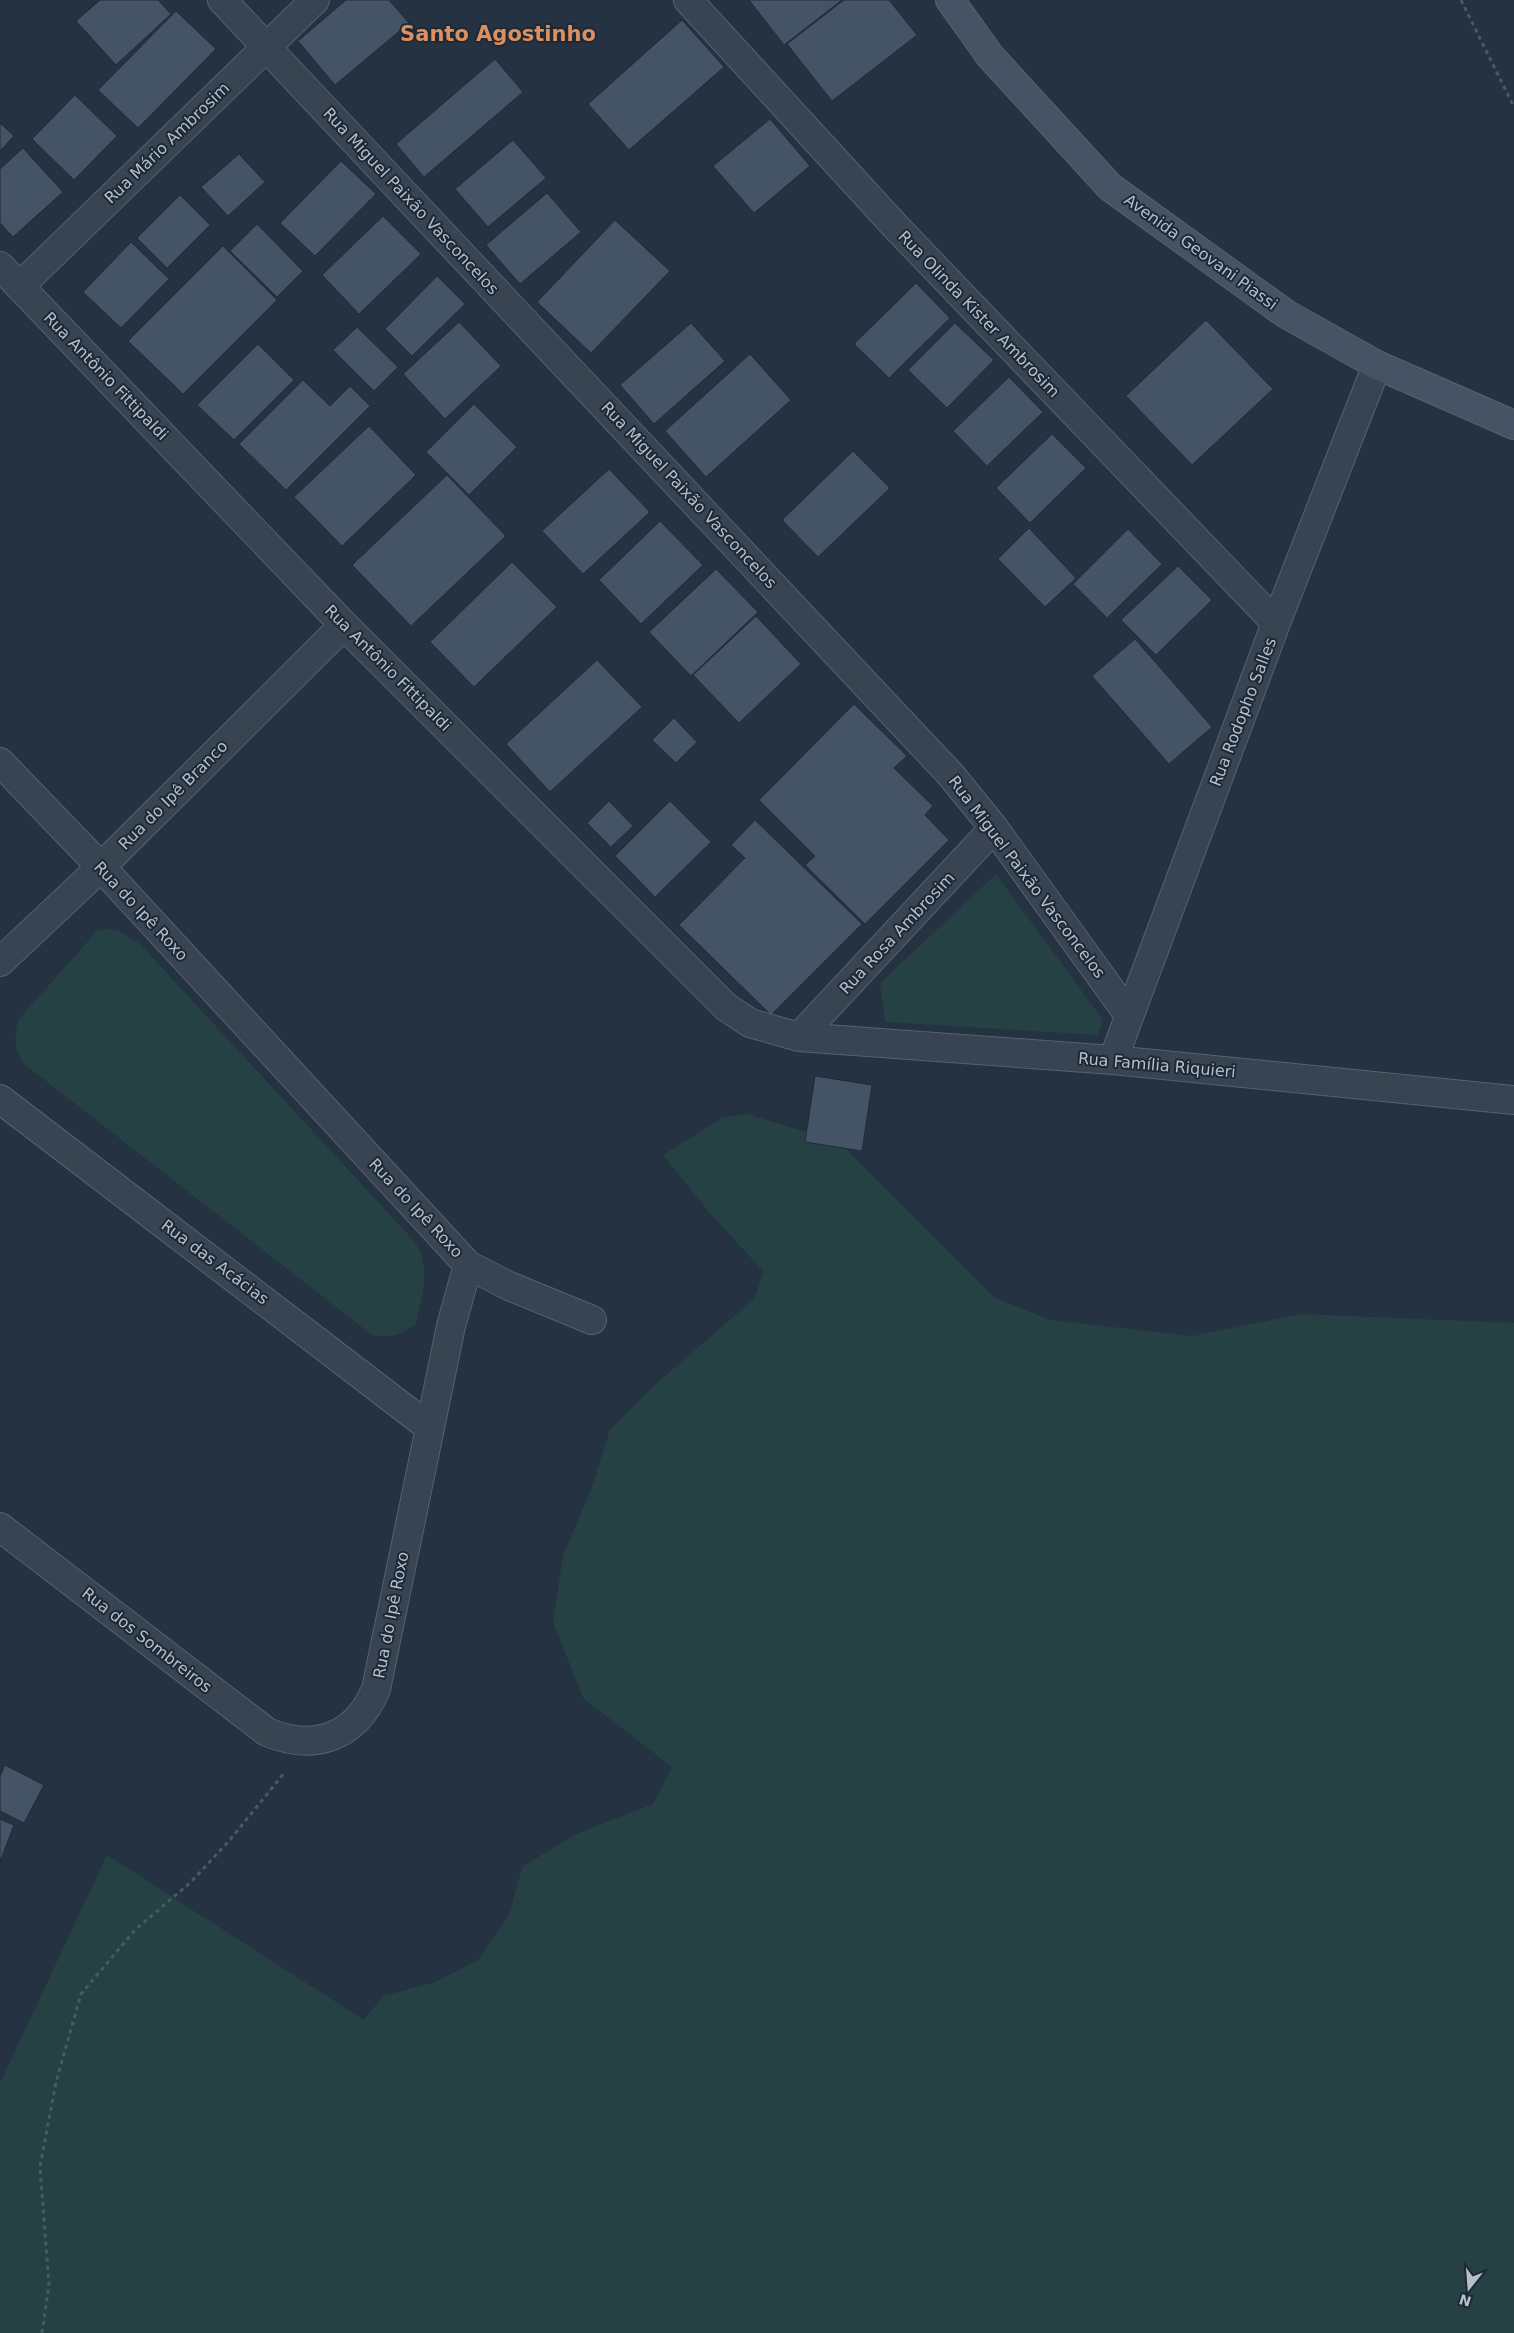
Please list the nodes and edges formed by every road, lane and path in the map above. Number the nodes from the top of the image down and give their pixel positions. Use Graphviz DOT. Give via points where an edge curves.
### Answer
graph roads {
  1 [pos="222,0"];
  2 [pos="315,0"];
  3 [pos="688,0"];
  4 [pos="950,0"];
  5 [pos="1462,0"];
  6 [pos="266,47"];
  7 [pos="1514,107"];
  8 [pos="0,266"];
  9 [pos="20,286"];
  10 [pos="1377,365"];
  11 [pos="1514,425"];
  12 [pos="1276,623"];
  13 [pos="344,625"];
  14 [pos="0,762"];
  15 [pos="994,828"];
  16 [pos="101,867"];
  17 [pos="0,962"];
  18 [pos="1128,1014"];
  19 [pos="799,1038"];
  20 [pos="1113,1060"];
  21 [pos="0,1099"];
  22 [pos="1514,1100"];
  23 [pos="468,1265"];
  24 [pos="592,1320"];
  25 [pos="429,1426"];
  26 [pos="0,1527"];
  27 [pos="300,1741"];
  28 [pos="42,2333"];
  1 -- 6 [label="street, Rua Miguel Paixão Vasconcelos"];
  2 -- 6 [label="street, Rua Mário Ambrosim"];
  3 -- 12 [label="street, Rua Olinda Kister Ambrosim" via="896,227"];
  4 -- 10 [label="main road, Avenida Geovani Piassi" via="990,56 1110,187 1286,314"];
  5 -- 7 [label="path"];
  6 -- 9 [label="street, Rua Mário Ambrosim"];
  6 -- 15 [label="street, Rua Miguel Paixão Vasconcelos" via="944,767"];
  8 -- 9 [label="street, Rua Antônio Fittipaldi"];
  9 -- 13 [label="street, Rua Antônio Fittipaldi"];
  10 -- 11 [label="main road, Avenida Geovani Piassi"];
  10 -- 12 [label="street, Rua Rodopho Salles"];
  12 -- 18 [label="street, Rua Rodopho Salles"];
  13 -- 16 [label="street, Rua do Ipê Branco"];
  13 -- 19 [label="street, Rua Antônio Fittipaldi" via="726,1007 750,1023"];
  14 -- 16 [label="street, Rua do Ipê Roxo"];
  15 -- 18 [label="street, Rua Miguel Paixão Vasconcelos"];
  15 -- 19 [label="street, Rua Rosa Ambrosim"];
  16 -- 17 [label="street, Rua do Ipê Branco"];
  16 -- 23 [label="street, Rua do Ipê Roxo"];
  18 -- 20 [label="street, Rua Rodopho Salles"];
  19 -- 20 [label="street, Rua Família Riquieri"];
  20 -- 22 [label="street, Rua Família Riquieri"];
  21 -- 25 [label="street, Rua das Acácias"];
  23 -- 24 [label="street"];
  23 -- 25 [label="street, Rua do Ipê Roxo"];
  25 -- 27 [label="street, Rua do Ipê Roxo" via="376,1689 370,1704 348,1728 334,1736"];
  26 -- 27 [label="street, Rua dos Sombreiros" via="267,1732 283,1739"];
  27 -- 28 [label="path" via="284,1774 228,1841 191,1882 135,1930 81,1994 56,2082 40,2167 50,2285"];
}
